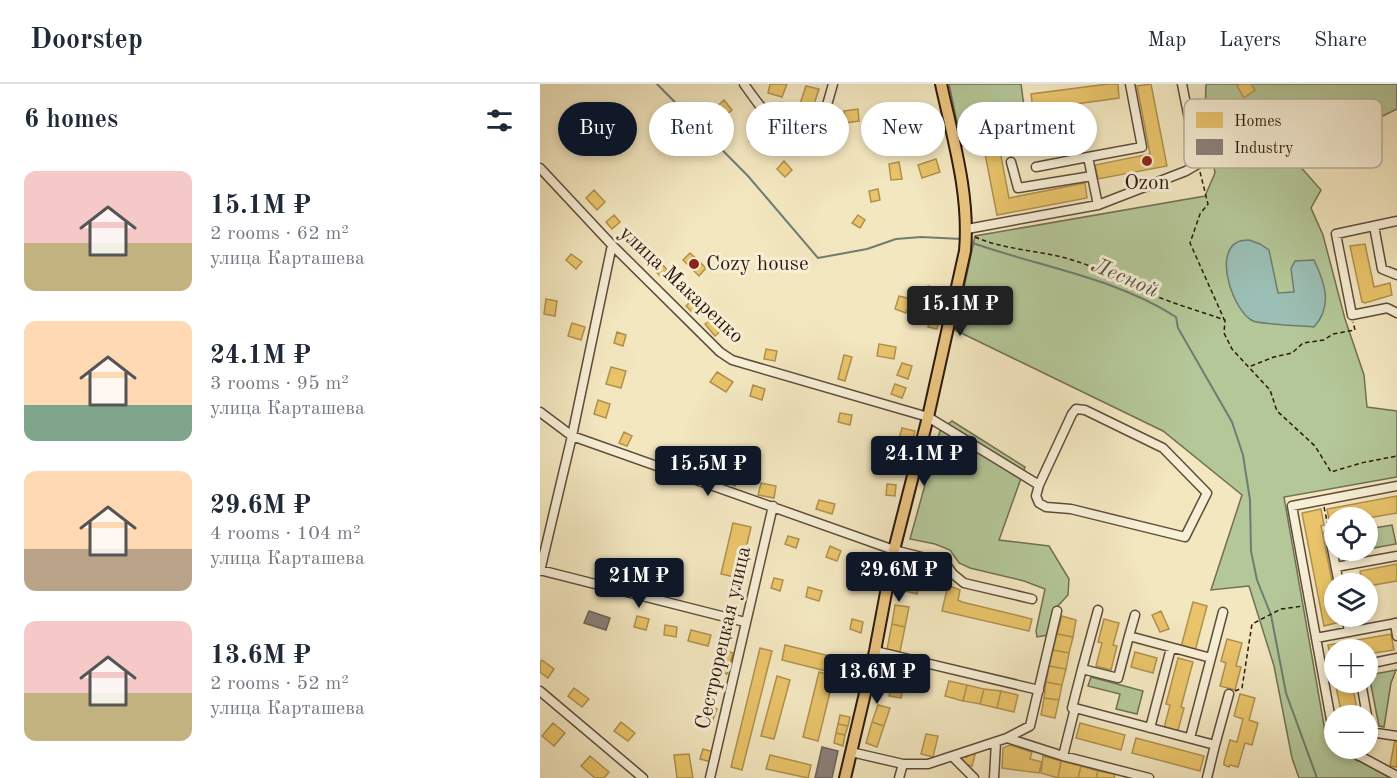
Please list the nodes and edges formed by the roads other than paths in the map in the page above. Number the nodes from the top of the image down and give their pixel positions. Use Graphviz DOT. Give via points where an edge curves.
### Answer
graph roads {
  1 [pos="744,84"];
  2 [pos="833,84"];
  3 [pos="941,84"];
  4 [pos="1130,84"];
  5 [pos="1182,84"];
  6 [pos="1185,99"];
  7 [pos="1088,157"];
  8 [pos="1011,162"];
  9 [pos="1036,167"];
  10 [pos="540,168"];
  11 [pos="1191,168"];
  12 [pos="1092,176"];
  13 [pos="1098,205"];
  14 [pos="1397,221"];
  15 [pos="1374,226"];
  16 [pos="967,233"];
  17 [pos="612,245"];
  18 [pos="1397,276"];
  19 [pos="1397,313"];
  20 [pos="540,412"];
  21 [pos="928,417"];
  22 [pos="572,436"];
  23 [pos="1039,485"];
  24 [pos="1397,486"];
  25 [pos="773,506"];
  26 [pos="894,550"];
  27 [pos="1397,556"];
  28 [pos="1335,561"];
  29 [pos="1336,567"];
  30 [pos="540,571"];
  31 [pos="1337,573"];
  32 [pos="1032,599"];
  33 [pos="1098,610"];
  34 [pos="1057,611"];
  35 [pos="1223,612"];
  36 [pos="1134,615"];
  37 [pos="745,622"];
  38 [pos="1396,623"];
  39 [pos="1348,627"];
  40 [pos="1349,632"];
  41 [pos="1129,636"];
  42 [pos="1397,636"];
  43 [pos="1316,638"];
  44 [pos="1171,648"];
  45 [pos="875,651"];
  46 [pos="1211,658"];
  47 [pos="1397,658"];
  48 [pos="1378,662"];
  49 [pos="1082,669"];
  50 [pos="1039,690"];
  51 [pos="540,691"];
  52 [pos="1229,694"];
  53 [pos="1328,705"];
  54 [pos="1075,708"];
  55 [pos="1150,728"];
  56 [pos="1378,733"];
  57 [pos="1397,736"];
  58 [pos="1007,738"];
  59 [pos="1190,738"];
  60 [pos="996,742"];
  61 [pos="1215,745"];
  62 [pos="852,752"];
  63 [pos="1063,756"];
  64 [pos="953,757"];
  65 [pos="1372,759"];
  66 [pos="903,764"];
  67 [pos="1397,776"];
  68 [pos="643,778"];
  69 [pos="710,778"];
  70 [pos="845,778"];
  71 [pos="899,778"];
  72 [pos="974,778"];
  73 [pos="994,778"];
  74 [pos="1149,778"];
  75 [pos="1207,778"];
  1 -- 2 [label="street" via="765,114 784,128 808,135 823,119"];
  3 -- 16 [label="main road" via="964,194"];
  4 -- 7 [label="street" via="1142,147"];
  5 -- 6 [label="street"];
  7 -- 9 [label="street"];
  7 -- 12 [label="street"];
  8 -- 12 [label="street" via="1018,188"];
  10 -- 17 [label="street, улица Макаренко"];
  11 -- 13 [label="street"];
  12 -- 13 [label="street"];
  13 -- 16 [label="street"];
  14 -- 15 [label="street"];
  15 -- 18 [label="street" via="1382,269"];
  15 -- 19 [label="street" via="1336,234 1352,315 1387,308"];
  16 -- 21 [label="main road"];
  17 -- 21 [label="street, улица Макаренко" via="732,360"];
  17 -- 22 [label="street"];
  20 -- 22 [label="street"];
  21 -- 23 [label="street, улица Макаренко"];
  21 -- 26 [label="main road"];
  22 -- 25 [label="street"];
  22 -- 30 [label="street"];
  23 -- 23 [label="street" via="1036,496 1046,507 1071,509 1185,537 1207,493 1162,448 1076,409"];
  24 -- 43 [label="street" via="1292,506"];
  25 -- 26 [label="street"];
  25 -- 37 [label="street, Сестрорецкая улица"];
  26 -- 32 [label="street" via="945,563 964,583"];
  26 -- 45 [label="main road"];
  27 -- 29 [label="street"];
  28 -- 29 [label="street"];
  29 -- 31 [label="street"];
  30 -- 37 [label="street"];
  33 -- 49 [label="street"];
  34 -- 50 [label="street"];
  35 -- 46 [label="street"];
  36 -- 41 [label="street"];
  37 -- 69 [label="street, Сестрорецкая улица"];
  38 -- 40 [label="street"];
  38 -- 42 [label="street"];
  39 -- 40 [label="street"];
  40 -- 43 [label="street"];
  41 -- 44 [label="street"];
  41 -- 49 [label="street" via="1118,678"];
  43 -- 53 [label="street"];
  44 -- 46 [label="street"];
  44 -- 55 [label="street"];
  45 -- 50 [label="street"];
  45 -- 62 [label="main road"];
  46 -- 59 [label="street"];
  47 -- 48 [label="street"];
  49 -- 54 [label="street"];
  50 -- 58 [label="street" via="1030,726"];
  51 -- 68 [label="street"];
  52 -- 61 [label="street"];
  54 -- 55 [label="street"];
  54 -- 63 [label="street"];
  55 -- 59 [label="street"];
  56 -- 57 [label="street"];
  58 -- 60 [label="street"];
  58 -- 63 [label="street"];
  59 -- 61 [label="street"];
  60 -- 64 [label="street"];
  60 -- 73 [label="street"];
  61 -- 75 [label="street"];
  62 -- 66 [label="street"];
  62 -- 70 [label="main road"];
  63 -- 74 [label="street"];
  64 -- 66 [label="street" via="928,764"];
  64 -- 72 [label="street"];
  65 -- 67 [label="street"];
  66 -- 71 [label="street"];
}
